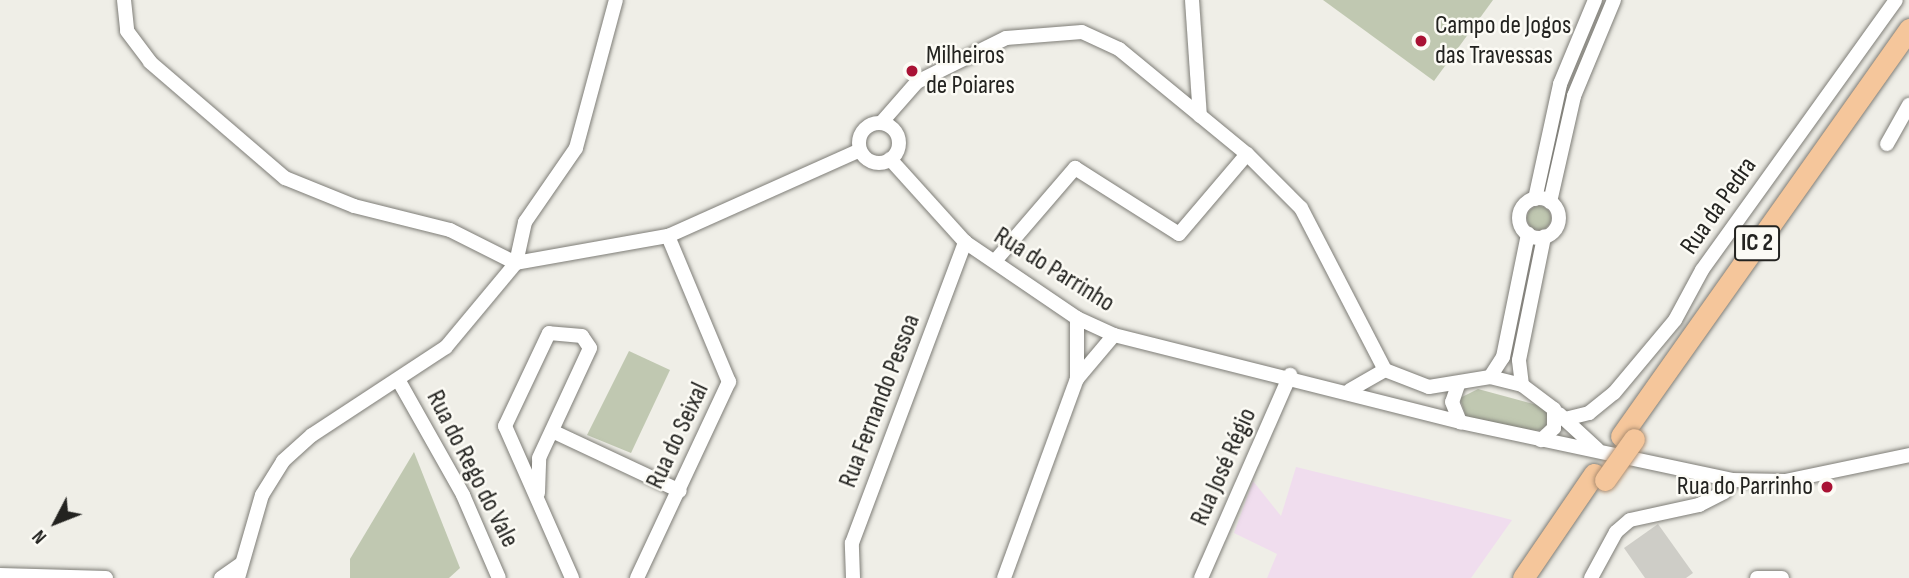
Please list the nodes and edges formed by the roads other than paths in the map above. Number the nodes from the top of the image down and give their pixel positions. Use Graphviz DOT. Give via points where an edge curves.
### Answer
graph roads {
  1 [pos="124,0"];
  2 [pos="616,0"];
  3 [pos="1192,0"];
  4 [pos="1595,0"];
  5 [pos="1614,0"];
  6 [pos="1896,0"];
  7 [pos="1909,29"];
  8 [pos="1909,50"];
  9 [pos="1909,105"];
  10 [pos="1200,116"];
  11 [pos="881,123"];
  12 [pos="1887,144"];
  13 [pos="860,150"];
  14 [pos="1247,154"];
  15 [pos="890,159"];
  16 [pos="1535,198"];
  17 [pos="1550,202"];
  18 [pos="1528,234"];
  19 [pos="668,236"];
  20 [pos="1544,237"];
  21 [pos="965,242"];
  22 [pos="995,261"];
  23 [pos="516,263"];
  24 [pos="1077,318"];
  25 [pos="1114,335"];
  26 [pos="1384,370"];
  27 [pos="1290,375"];
  28 [pos="1490,377"];
  29 [pos="1077,379"];
  30 [pos="400,383"];
  31 [pos="1458,385"];
  32 [pos="1522,385"];
  33 [pos="1350,390"];
  34 [pos="1560,414"];
  35 [pos="1460,422"];
  36 [pos="552,431"];
  37 [pos="1627,437"];
  38 [pos="1541,440"];
  39 [pos="1597,449"];
  40 [pos="1909,454"];
  41 [pos="1599,477"];
  42 [pos="1732,480"];
  43 [pos="680,491"];
  44 [pos="538,494"];
  45 [pos="239,571"];
  46 [pos="0,575"];
  47 [pos="106,578"];
  48 [pos="221,578"];
  49 [pos="499,578"];
  50 [pos="572,578"];
  51 [pos="637,578"];
  52 [pos="853,578"];
  53 [pos="1004,578"];
  54 [pos="1201,578"];
  55 [pos="1523,578"];
  56 [pos="1537,578"];
  57 [pos="1591,578"];
  58 [pos="1757,578"];
  59 [pos="1782,578"];
  1 -- 23 [label="street" via="128,31 150,62 285,178 354,206 450,230"];
  2 -- 23 [label="street" via="576,148 525,222"];
  3 -- 10 [label="street"];
  4 -- 16 [label="street" via="1560,84"];
  5 -- 17 [label="street" via="1574,96"];
  6 -- 34 [label="street, Rua da Pedra" via="1702,270 1668,330 1615,393 1589,413"];
  7 -- 37 [label="highway, IC 2"];
  8 -- 37 [label="highway, IC 2"];
  9 -- 12 [label="street"];
  10 -- 11 [label="street" via="1119,50 1083,32 1055,31 1006,38 943,65 917,82"];
  10 -- 14 [label="street"];
  11 -- 13 [label="street" via="863,131"];
  11 -- 15 [label="street" via="898,141"];
  13 -- 15 [label="street" via="873,162"];
  13 -- 19 [label="street"];
  14 -- 22 [label="street" via="1179,233 1075,168"];
  14 -- 26 [label="street" via="1301,208"];
  15 -- 21 [label="street, Rua do Parrinho"];
  16 -- 17 [label="street"];
  16 -- 18 [label="street" via="1520,212"];
  17 -- 20 [label="street" via="1559,221"];
  18 -- 20 [label="street"];
  18 -- 28 [label="street" via="1503,357"];
  19 -- 23 [label="street"];
  19 -- 43 [label="street, Rua do Seixal" via="729,382"];
  20 -- 32 [label="street" via="1519,360"];
  21 -- 22 [label="street, Rua do Parrinho"];
  21 -- 52 [label="street, Rua Fernando Pessoa" via="852,543"];
  22 -- 24 [label="street, Rua do Parrinho"];
  23 -- 30 [label="street" via="446,347"];
  24 -- 25 [label="street, Rua do Parrinho"];
  24 -- 29 [label="street"];
  25 -- 27 [label="street, Rua do Parrinho"];
  25 -- 29 [label="street"];
  26 -- 31 [label="street" via="1416,386"];
  26 -- 33 [label="street"];
  27 -- 33 [label="street, Rua do Parrinho"];
  27 -- 54 [label="street, Rua José Régio"];
  28 -- 31 [label="street"];
  28 -- 32 [label="street"];
  29 -- 53 [label="street"];
  30 -- 45 [label="street" via="312,435 283,461 262,495"];
  30 -- 49 [label="street, Rua do Rego do Vale" via="463,495"];
  31 -- 35 [label="street" via="1452,402"];
  32 -- 34 [label="street"];
  33 -- 35 [label="street, Rua do Parrinho"];
  34 -- 38 [label="street"];
  34 -- 39 [label="street"];
  35 -- 38 [label="street, Rua do Parrinho"];
  36 -- 43 [label="street"];
  36 -- 44 [label="street" via="539,458"];
  36 -- 44 [label="street" via="590,348 582,336 549,333 505,426"];
  37 -- 41 [label="highway, IC 2"];
  38 -- 39 [label="street, Rua do Parrinho"];
  39 -- 42 [label="street, Rua do Parrinho"];
  40 -- 42 [label="street, Rua do Parrinho" via="1785,481"];
  41 -- 55 [label="highway, IC 2"];
  41 -- 56 [label="highway, IC 2"];
  42 -- 57 [label="street" via="1724,492 1699,505 1630,520 1616,532"];
  43 -- 51 [label="street, Rua do Seixal"];
  44 -- 50 [label="street"];
  45 -- 48 [label="street"];
  46 -- 47 [label="street"];
  58 -- 59 [label="street"];
}
